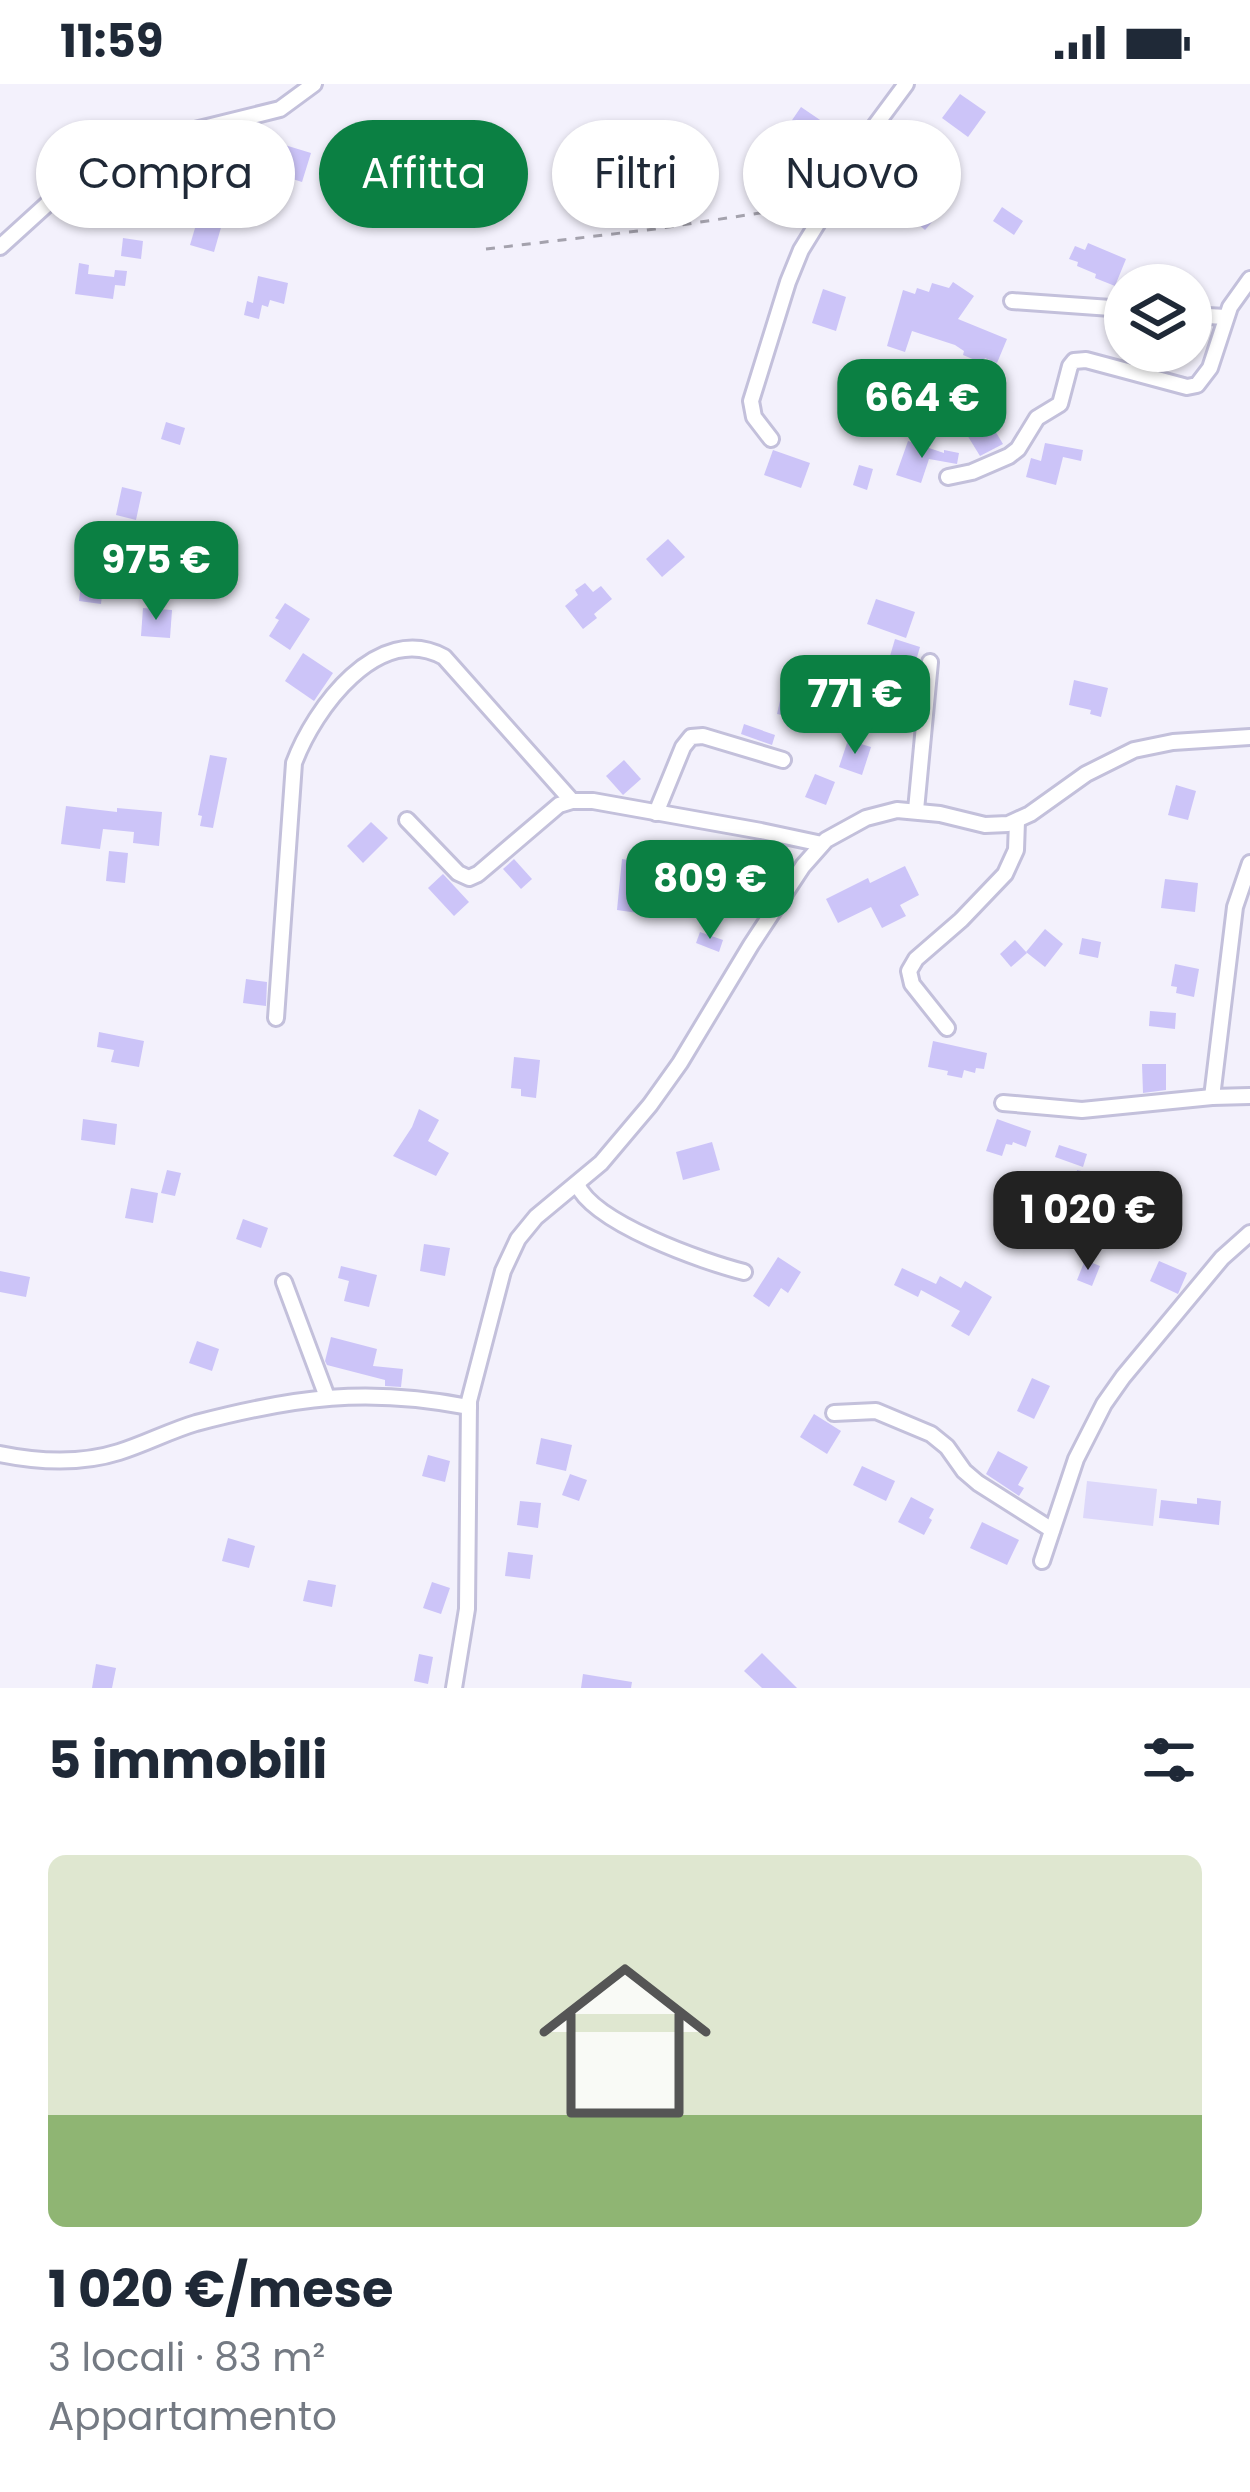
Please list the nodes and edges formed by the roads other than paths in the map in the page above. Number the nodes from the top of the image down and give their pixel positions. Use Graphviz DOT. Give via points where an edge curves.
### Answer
graph roads {
  1 [pos="314,84"];
  2 [pos="906,84"];
  3 [pos="0,247"];
  4 [pos="1250,279"];
  5 [pos="1012,301"];
  6 [pos="1104,308"];
  7 [pos="1212,316"];
  8 [pos="1225,317"];
  9 [pos="771,439"];
  10 [pos="948,477"];
  11 [pos="930,662"];
  12 [pos="1250,736"];
  13 [pos="783,760"];
  14 [pos="572,801"];
  15 [pos="916,810"];
  16 [pos="656,812"];
  17 [pos="407,820"];
  18 [pos="1017,821"];
  19 [pos="822,844"];
  20 [pos="1250,863"];
  21 [pos="276,1018"];
  22 [pos="947,1028"];
  23 [pos="1250,1096"];
  24 [pos="1212,1097"];
  25 [pos="1004,1103"];
  26 [pos="577,1184"];
  27 [pos="1250,1233"];
  28 [pos="744,1272"];
  29 [pos="284,1282"];
  30 [pos="327,1397"];
  31 [pos="469,1407"];
  32 [pos="834,1414"];
  33 [pos="0,1454"];
  34 [pos="1052,1530"];
  35 [pos="1042,1561"];
  36 [pos="454,1688"];
  1 -- 3 [label="street" via="280,110 195,130 81,181"];
  2 -- 9 [label="street" via="861,146 788,282 751,401"];
  4 -- 8 [label="street"];
  5 -- 6 [label="street"];
  7 -- 8 [label="street"];
  8 -- 10 [label="street" via="1197,385 1074,361 1060,404 1037,418 1015,452"];
  11 -- 15 [label="street"];
  12 -- 18 [label="street" via="1134,750"];
  13 -- 16 [label="street" via="692,736"];
  14 -- 16 [label="street"];
  14 -- 17 [label="street" via="472,878"];
  14 -- 21 [label="street" via="444,657 416,648 373,658 326,707 294,763"];
  15 -- 18 [label="street" via="985,825"];
  15 -- 19 [label="street" via="873,816"];
  16 -- 19 [label="street"];
  18 -- 22 [label="street" via="1004,874 910,966 912,984"];
  19 -- 26 [label="street" via="663,1088"];
  20 -- 24 [label="street" via="1235,907"];
  23 -- 24 [label="street"];
  24 -- 25 [label="street" via="1082,1111"];
  26 -- 28 [label="street" via="600,1211 697,1260"];
  26 -- 31 [label="street" via="536,1217 509,1254"];
  27 -- 34 [label="street" via="1104,1404"];
  29 -- 30 [label="street"];
  30 -- 31 [label="street"];
  30 -- 33 [label="street" via="212,1419 89,1458"];
  31 -- 36 [label="street" via="468,1592"];
  32 -- 34 [label="street" via="876,1411 932,1435 977,1483"];
  34 -- 35 [label="street"];
}
